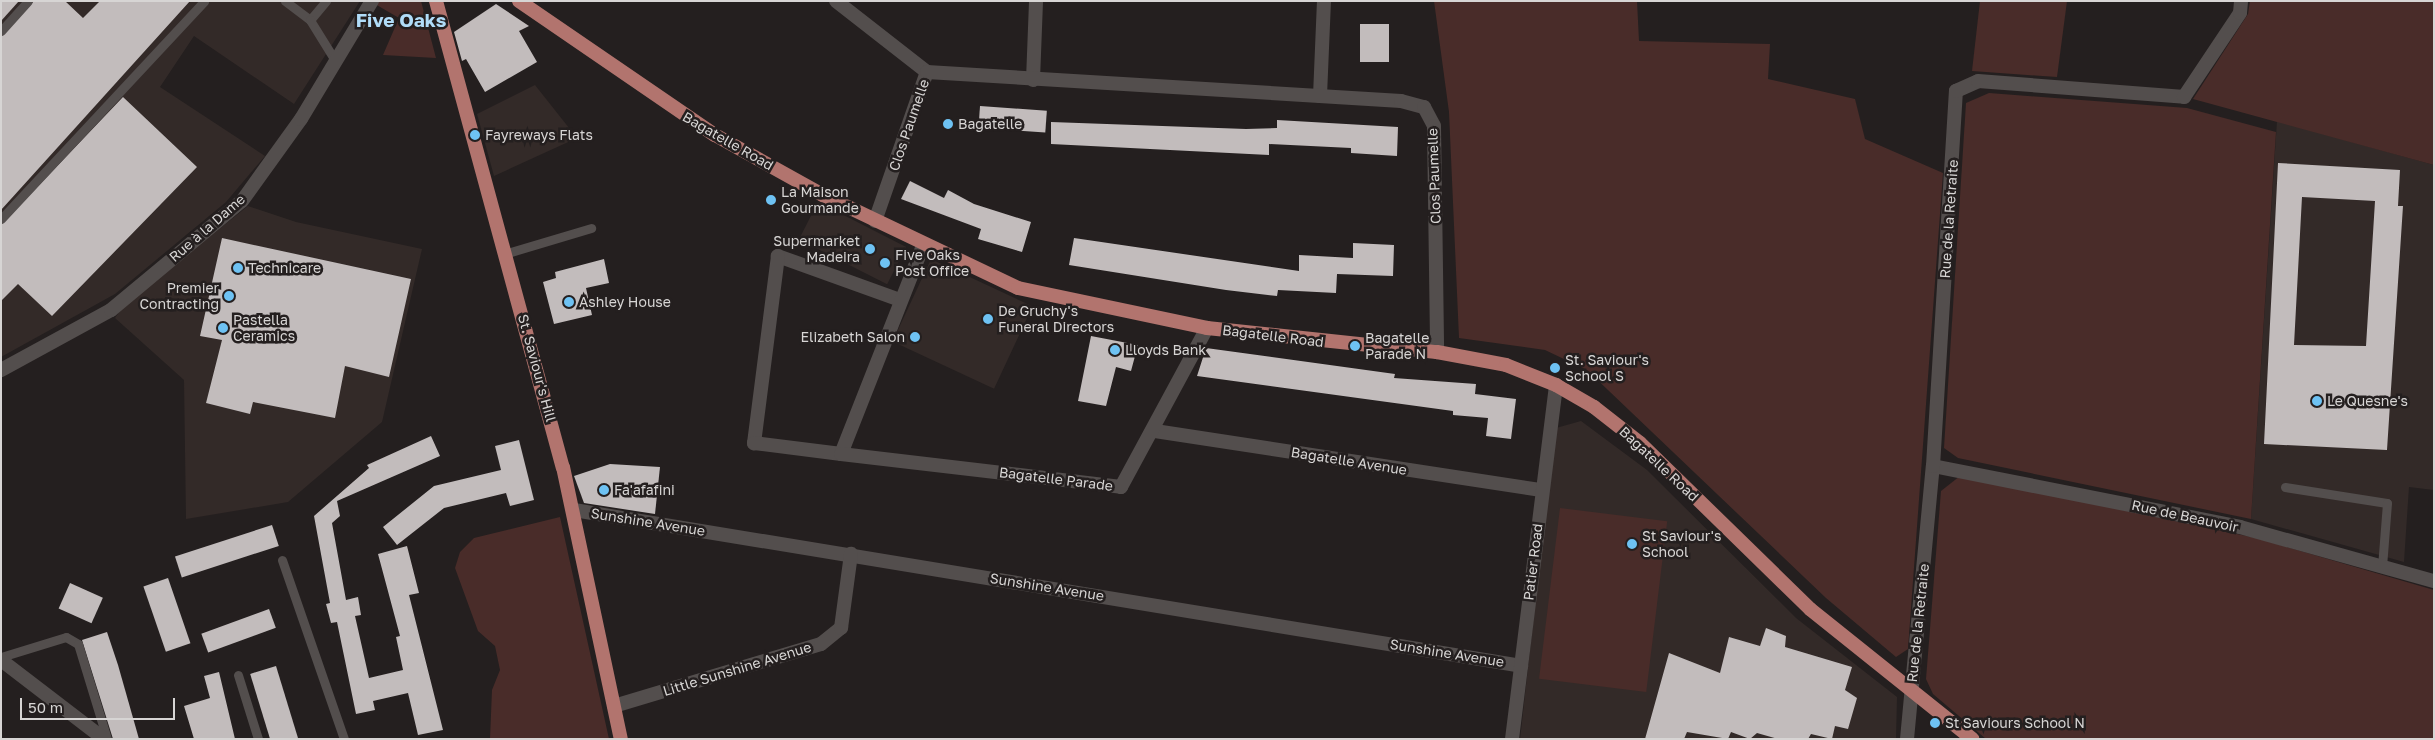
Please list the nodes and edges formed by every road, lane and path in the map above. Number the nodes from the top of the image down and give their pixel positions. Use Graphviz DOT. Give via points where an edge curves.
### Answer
graph roads {
  1 [pos="28,1"];
  2 [pos="204,1"];
  3 [pos="285,1"];
  4 [pos="326,1"];
  5 [pos="372,1"];
  6 [pos="519,1"];
  7 [pos="836,1"];
  8 [pos="1036,1"];
  9 [pos="1324,1"];
  10 [pos="2241,1"];
  11 [pos="436,2"];
  12 [pos="310,20"];
  13 [pos="1,31"];
  14 [pos="336,62"];
  15 [pos="927,72"];
  16 [pos="1033,80"];
  17 [pos="1320,96"];
  18 [pos="1,219"];
  19 [pos="876,221"];
  20 [pos="591,228"];
  21 [pos="923,246"];
  22 [pos="504,254"];
  23 [pos="900,300"];
  24 [pos="1207,328"];
  25 [pos="1437,352"];
  26 [pos="1,370"];
  27 [pos="1556,385"];
  28 [pos="1155,431"];
  29 [pos="841,454"];
  30 [pos="1933,466"];
  31 [pos="2285,487"];
  32 [pos="1542,490"];
  33 [pos="574,510"];
  34 [pos="852,554"];
  35 [pos="282,560"];
  36 [pos="2382,566"];
  37 [pos="2434,581"];
  38 [pos="2,659"];
  39 [pos="1520,666"];
  40 [pos="238,675"];
  41 [pos="1911,689"];
  42 [pos="614,706"];
  43 [pos="106,739"];
  44 [pos="258,739"];
  45 [pos="344,739"];
  46 [pos="621,739"];
  47 [pos="1512,739"];
  48 [pos="1907,739"];
  49 [pos="1972,739"];
  1 -- 13 [label="lane"];
  2 -- 18 [label="lane"];
  3 -- 12 [label="lane"];
  4 -- 12 [label="lane"];
  5 -- 14 [label="street, Rue à la Dame"];
  6 -- 19 [label="main road, Bagatelle Road" via="674,110"];
  7 -- 15 [label="street"];
  8 -- 16 [label="street"];
  9 -- 17 [label="street"];
  10 -- 30 [label="street, Rue de la Retraite" via="2240,14 2184,97 1978,81 1956,91"];
  11 -- 22 [label="main road, St. Saviour's Hill"];
  12 -- 14 [label="lane"];
  14 -- 26 [label="street, Rue à la Dame" via="301,120 242,201 111,310"];
  15 -- 16 [label="street, Clos Paumelle"];
  15 -- 19 [label="street, Clos Paumelle"];
  16 -- 17 [label="street, Clos Paumelle"];
  17 -- 25 [label="street, Clos Paumelle" via="1401,101 1424,107 1434,126"];
  19 -- 21 [label="main road, Bagatelle Road"];
  20 -- 22 [label="lane"];
  21 -- 23 [label="street"];
  21 -- 24 [label="main road, Bagatelle Road" via="1018,288"];
  22 -- 33 [label="main road, St. Saviour's Hill"];
  23 -- 29 [label="street"];
  23 -- 29 [label="street, Bagatelle Parade" via="778,256 754,443"];
  24 -- 25 [label="main road, Bagatelle Road"];
  24 -- 28 [label="street, Bagatelle Parade"];
  25 -- 27 [label="main road, Bagatelle Road" via="1506,365"];
  27 -- 32 [label="street, Patier Road"];
  27 -- 41 [label="main road, Bagatelle Road" via="1594,407 1640,443 1810,609"];
  28 -- 29 [label="street, Bagatelle Parade" via="1121,487"];
  28 -- 32 [label="street, Bagatelle Avenue"];
  30 -- 36 [label="street, Rue de Beauvoir" via="2240,527"];
  30 -- 41 [label="street, Rue de la Retraite"];
  31 -- 36 [label="lane" via="2387,503"];
  32 -- 39 [label="street, Patier Road"];
  33 -- 34 [label="street, Sunshine Avenue"];
  33 -- 42 [label="main road, St. Saviour's Hill"];
  34 -- 39 [label="street, Sunshine Avenue"];
  34 -- 42 [label="street, Little Sunshine Avenue" via="841,628 821,644"];
  35 -- 45 [label="lane"];
  36 -- 37 [label="street, Rue de Beauvoir"];
  38 -- 43 [label="street"];
  38 -- 43 [label="lane" via="66,637 78,644"];
  39 -- 47 [label="street, Patier Road"];
  40 -- 44 [label="lane"];
  41 -- 48 [label="street, Rue de la Retraite"];
  41 -- 49 [label="main road, Bagatelle Road"];
  42 -- 46 [label="main road, St. Saviour's Hill"];
}
